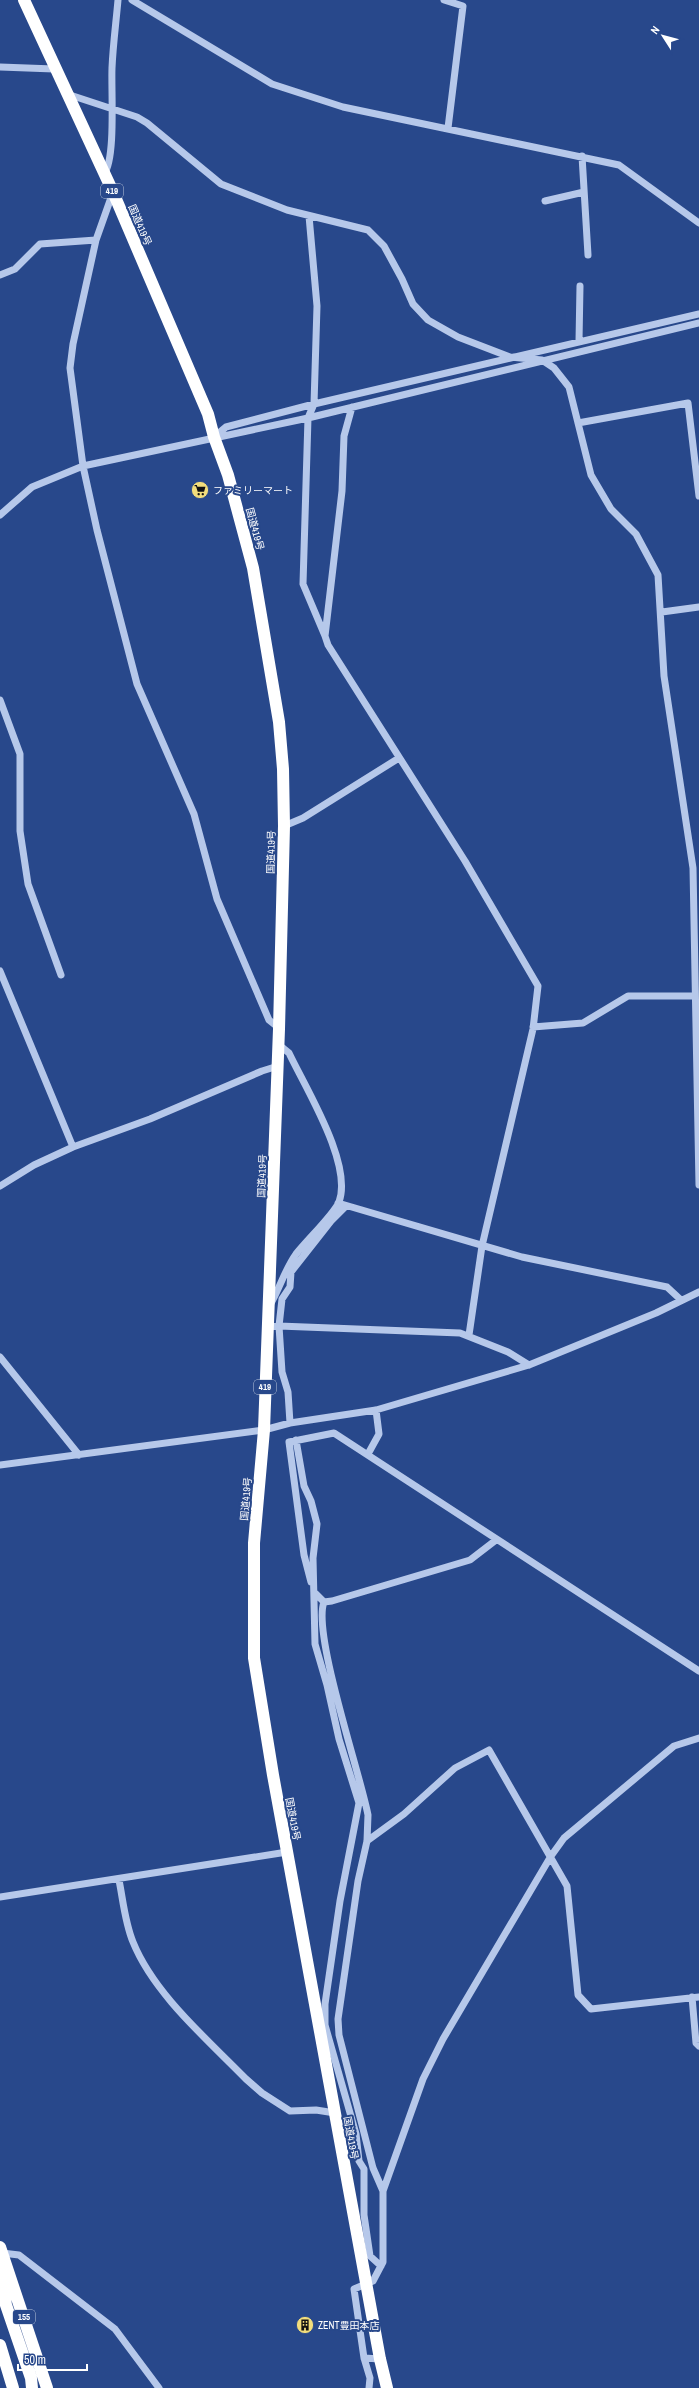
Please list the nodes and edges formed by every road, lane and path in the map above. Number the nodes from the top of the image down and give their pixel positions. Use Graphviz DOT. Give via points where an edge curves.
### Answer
graph roads {
  1 [pos="24,0"];
  2 [pos="118,0"];
  3 [pos="132,0"];
  4 [pos="444,0"];
  5 [pos="0,67"];
  6 [pos="54,69"];
  7 [pos="66,94"];
  8 [pos="111,109"];
  9 [pos="448,128"];
  10 [pos="582,156"];
  11 [pos="104,175"];
  12 [pos="113,192"];
  13 [pos="584,192"];
  14 [pos="544,201"];
  15 [pos="310,216"];
  16 [pos="699,223"];
  17 [pos="96,240"];
  18 [pos="588,255"];
  19 [pos="0,275"];
  20 [pos="580,286"];
  21 [pos="699,314"];
  22 [pos="699,323"];
  23 [pos="578,342"];
  24 [pos="510,357"];
  25 [pos="542,360"];
  26 [pos="314,404"];
  27 [pos="352,407"];
  28 [pos="308,418"];
  29 [pos="578,423"];
  30 [pos="214,438"];
  31 [pos="83,466"];
  32 [pos="699,496"];
  33 [pos="0,515"];
  34 [pos="699,607"];
  35 [pos="662,612"];
  36 [pos="325,636"];
  37 [pos="0,700"];
  38 [pos="399,758"];
  39 [pos="284,826"];
  40 [pos="696,868"];
  41 [pos="0,971"];
  42 [pos="61,975"];
  43 [pos="694,996"];
  44 [pos="533,1028"];
  45 [pos="280,1029"];
  46 [pos="278,1044"];
  47 [pos="278,1066"];
  48 [pos="73,1147"];
  49 [pos="699,1148"];
  50 [pos="699,1185"];
  51 [pos="0,1186"];
  52 [pos="338,1203"];
  53 [pos="346,1206"];
  54 [pos="482,1246"];
  55 [pos="699,1292"];
  56 [pos="682,1300"];
  57 [pos="269,1307"];
  58 [pos="273,1326"];
  59 [pos="469,1335"];
  60 [pos="0,1357"];
  61 [pos="529,1365"];
  62 [pos="376,1410"];
  63 [pos="290,1423"];
  64 [pos="264,1430"];
  65 [pos="296,1440"];
  66 [pos="368,1454"];
  67 [pos="79,1455"];
  68 [pos="0,1465"];
  69 [pos="496,1540"];
  70 [pos="314,1593"];
  71 [pos="324,1602"];
  72 [pos="699,1672"];
  73 [pos="699,1738"];
  74 [pos="367,1841"];
  75 [pos="287,1852"];
  76 [pos="551,1856"];
  77 [pos="119,1880"];
  78 [pos="0,1897"];
  79 [pos="696,1997"];
  80 [pos="699,2046"];
  81 [pos="334,2113"];
  82 [pos="383,2191"];
  83 [pos="1,2255"];
  84 [pos="381,2266"];
  85 [pos="367,2282"];
  86 [pos="0,2345"];
  87 [pos="364,2358"];
  88 [pos="380,2359"];
  89 [pos="13,2388"];
  90 [pos="32,2388"];
  91 [pos="47,2388"];
  92 [pos="159,2388"];
  93 [pos="369,2388"];
  94 [pos="387,2388"];
  1 -- 6 [label="highway, 国道419号 / 419"];
  2 -- 8 [label="street"];
  3 -- 9 [label="street" via="272,84 343,106"];
  4 -- 9 [label="street" via="463,6"];
  5 -- 6 [label="street"];
  6 -- 7 [label="highway, 国道419号 / 419"];
  7 -- 8 [label="street"];
  7 -- 11 [label="highway, 国道419号 / 419"];
  8 -- 11 [label="street" via="111,151 108,170"];
  8 -- 15 [label="street" via="147,123 221,184 255,199"];
  9 -- 10 [label="street"];
  10 -- 13 [label="street"];
  10 -- 16 [label="street" via="620,165"];
  11 -- 12 [label="highway, 国道419号 / 419"];
  12 -- 17 [label="street"];
  12 -- 30 [label="highway, 国道419号 / 419" via="208,414"];
  13 -- 14 [label="street"];
  13 -- 18 [label="street"];
  15 -- 24 [label="street" via="337,220 368,230 384,246 412,304 428,320 458,337"];
  15 -- 26 [label="street" via="317,306"];
  17 -- 19 [label="street" via="40,244 15,269"];
  17 -- 31 [label="street" via="72,344 70,368"];
  20 -- 23 [label="street"];
  21 -- 23 [label="street"];
  22 -- 25 [label="street"];
  23 -- 24 [label="street"];
  24 -- 25 [label="street"];
  24 -- 26 [label="street"];
  25 -- 27 [label="street"];
  25 -- 29 [label="street" via="554,368 569,387"];
  26 -- 28 [label="street"];
  26 -- 30 [label="street" via="226,427"];
  27 -- 28 [label="street"];
  27 -- 36 [label="street" via="344,436 342,491"];
  28 -- 30 [label="street"];
  28 -- 36 [label="street" via="303,584"];
  29 -- 32 [label="street" via="688,403"];
  29 -- 35 [label="street" via="591,475 599,493 636,534 658,575"];
  30 -- 31 [label="street"];
  30 -- 39 [label="highway, 国道419号 / 419" via="228,474 253,568 279,722"];
  31 -- 33 [label="street" via="32,487"];
  31 -- 45 [label="street" via="97,530 138,684 194,814 217,899 269,1020"];
  34 -- 35 [label="street"];
  35 -- 40 [label="street" via="664,676"];
  36 -- 38 [label="street" via="328,645"];
  37 -- 42 [label="street" via="20,754 20,831 28,884"];
  38 -- 39 [label="street" via="303,818"];
  38 -- 44 [label="street" via="534,977 538,986"];
  39 -- 45 [label="highway, 国道419号 / 419"];
  40 -- 43 [label="street"];
  41 -- 48 [label="street"];
  43 -- 44 [label="street" via="628,996 582,1023"];
  43 -- 49 [label="street"];
  44 -- 54 [label="street"];
  45 -- 46 [label="highway, 国道419号 / 419"];
  46 -- 47 [label="highway, 国道419号 / 419"];
  46 -- 52 [label="street" via="289,1053 337,1152 343,1184"];
  47 -- 48 [label="street" via="150,1119"];
  47 -- 57 [label="highway, 国道419号 / 419"];
  48 -- 51 [label="street"];
  49 -- 50 [label="street"];
  52 -- 53 [label="street"];
  52 -- 57 [label="street" via="287,1268 280,1288"];
  53 -- 54 [label="street"];
  53 -- 58 [label="street" via="331,1220 291,1272 290,1287 282,1299"];
  54 -- 56 [label="street" via="522,1257 667,1287"];
  54 -- 59 [label="street"];
  55 -- 56 [label="street"];
  56 -- 61 [label="street"];
  57 -- 58 [label="highway, 国道419号 / 419"];
  58 -- 59 [label="street"];
  58 -- 63 [label="street" via="288,1392"];
  58 -- 64 [label="highway, 国道419号 / 419"];
  59 -- 61 [label="street"];
  60 -- 67 [label="street"];
  61 -- 62 [label="street"];
  62 -- 63 [label="street"];
  62 -- 66 [label="street" via="378,1434"];
  63 -- 64 [label="street"];
  64 -- 67 [label="street"];
  64 -- 75 [label="highway, 国道419号 / 419" via="254,1543 254,1658"];
  65 -- 66 [label="street" via="334,1433"];
  65 -- 70 [label="street" via="304,1486 318,1524 313,1558"];
  65 -- 70 [label="street" via="289,1442 304,1555"];
  66 -- 69 [label="street"];
  67 -- 68 [label="street"];
  69 -- 71 [label="street" via="470,1560"];
  69 -- 72 [label="street"];
  70 -- 71 [label="street"];
  70 -- 84 [label="street" via="315,1644 339,1739 359,1803 340,1901 325,2004 325,2025 356,2134 359,2161 364,2169 364,2215 370,2256"];
  71 -- 74 [label="street" via="321,1608 324,1643 365,1798 368,1815"];
  73 -- 76 [label="street" via="674,1746 564,1838"];
  74 -- 76 [label="street" via="404,1814 455,1768 489,1750"];
  74 -- 82 [label="street" via="358,1881 338,2019 339,2035 373,2168"];
  75 -- 77 [label="street"];
  75 -- 81 [label="highway, 国道419号 / 419"];
  76 -- 79 [label="street" via="567,1886 578,1995 590,2009"];
  76 -- 82 [label="street" via="443,2039 423,2079"];
  77 -- 78 [label="street"];
  77 -- 81 [label="street" via="132,1941 161,1990 246,2079 276,2103 290,2111 316,2110"];
  79 -- 80 [label="street" via="696,2043"];
  81 -- 85 [label="highway, 国道419号 / 419"];
  82 -- 84 [label="street"];
  83 -- 90 [label="highway" via="6,2305 31,2378"];
  83 -- 91 [label="highway, 155"];
  83 -- 92 [label="street" via="19,2255 115,2329"];
  84 -- 85 [label="street" via="373,2281"];
  85 -- 87 [label="street" via="354,2289"];
  85 -- 88 [label="highway, 国道419号 / 419"];
  86 -- 89 [label="highway"];
  87 -- 88 [label="street"];
  87 -- 93 [label="street" via="370,2378"];
  88 -- 94 [label="highway, 国道419号 / 419"];
}
